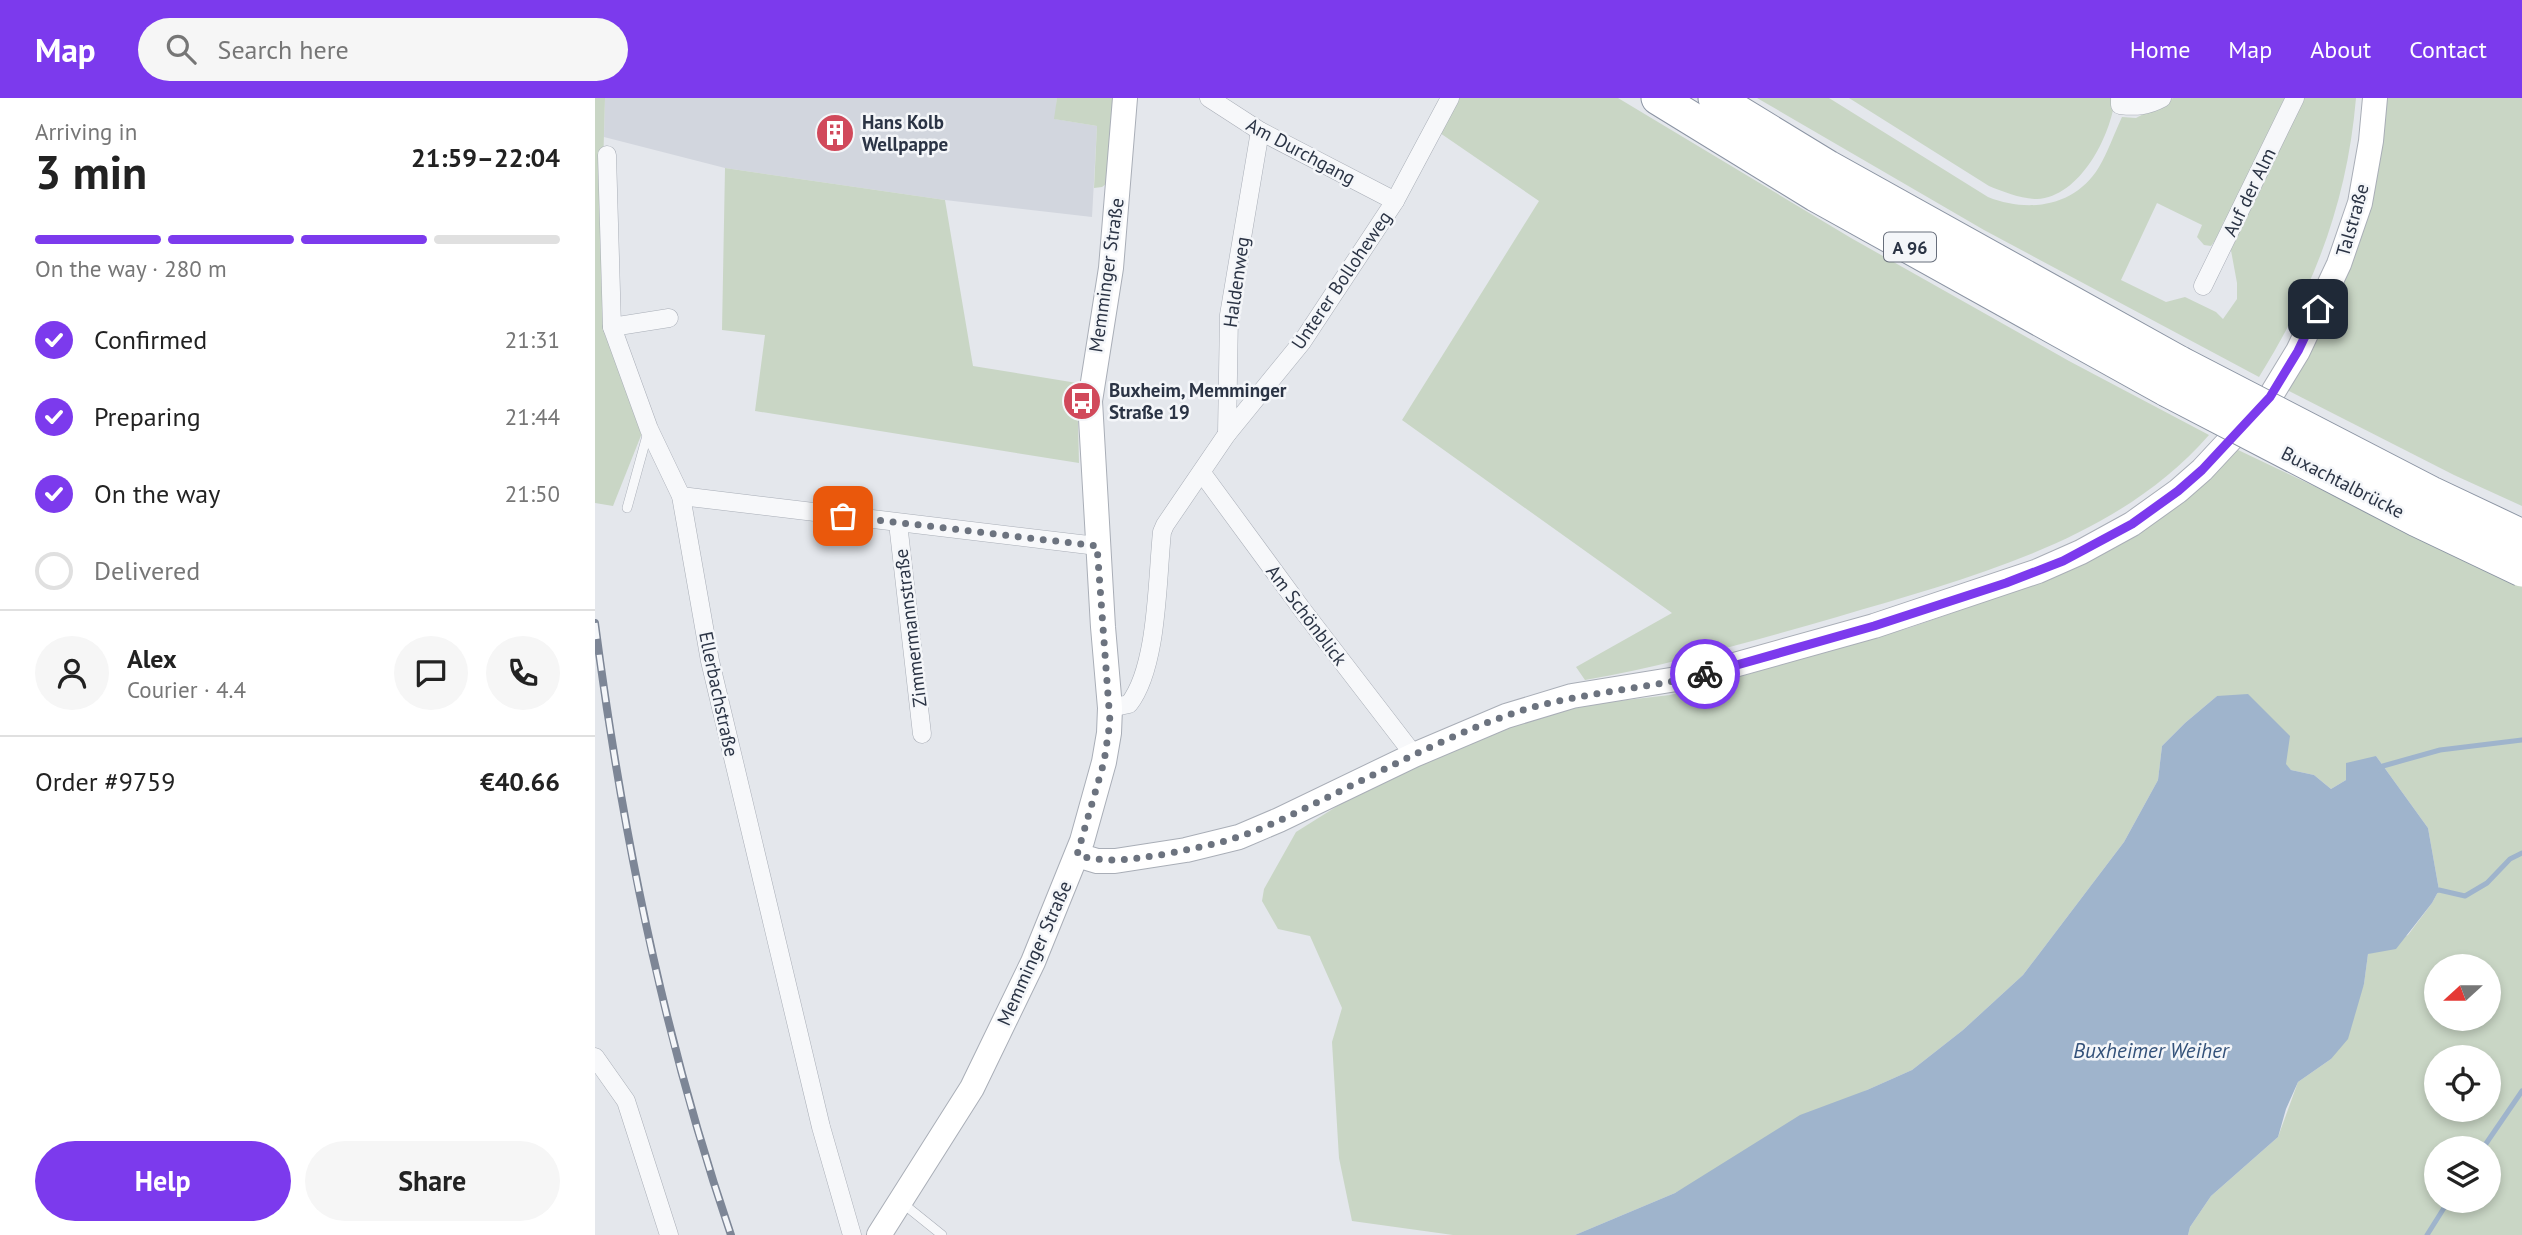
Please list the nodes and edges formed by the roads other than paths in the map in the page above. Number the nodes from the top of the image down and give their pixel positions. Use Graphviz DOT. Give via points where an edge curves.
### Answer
graph roads {
  1 [pos="1125,98"];
  2 [pos="1209,98"];
  3 [pos="1450,98"];
  4 [pos="1658,98"];
  5 [pos="1714,98"];
  6 [pos="2120,98"];
  7 [pos="2162,98"];
  8 [pos="2295,98"];
  9 [pos="2375,98"];
  10 [pos="1260,131"];
  11 [pos="607,155"];
  12 [pos="1395,201"];
  13 [pos="2203,286"];
  14 [pos="669,318"];
  15 [pos="612,327"];
  16 [pos="2173,376"];
  17 [pos="649,429"];
  18 [pos="1227,434"];
  19 [pos="1202,472"];
  20 [pos="681,496"];
  21 [pos="628,508"];
  22 [pos="898,523"];
  23 [pos="2522,536"];
  24 [pos="1097,546"];
  25 [pos="2522,570"];
  26 [pos="1110,708"];
  27 [pos="922,734"];
  28 [pos="1413,755"];
  29 [pos="1077,855"];
  30 [pos="595,1057"];
  31 [pos="900,1201"];
  32 [pos="669,1235"];
  33 [pos="852,1235"];
  34 [pos="879,1235"];
  35 [pos="942,1235"];
  1 -- 24 [label="street, Memminger Straße" via="1111,268 1091,386"];
  2 -- 10 [label="street, Am Durchgang"];
  3 -- 12 [label="street, Unterer Bolloheweg"];
  4 -- 16 [label="highway, A 96" via="1816,195"];
  5 -- 16 [label="highway, A 96"];
  6 -- 7 [label="street" via="2120,104 2134,107"];
  8 -- 13 [label="street, Auf der Alm"];
  9 -- 28 [label="street, Talstraße" via="2360,203 2339,264 2298,351 2270,397 2202,470 2153,510 2038,572 1756,661 1536,706"];
  10 -- 12 [label="street, Am Durchgang"];
  10 -- 18 [label="street, Haldenweg" via="1229,315"];
  11 -- 15 [label="street, Ellerbachstraße"];
  12 -- 18 [label="street, Unterer Bolloheweg" via="1302,342"];
  14 -- 15 [label="street"];
  15 -- 17 [label="street, Ellerbachstraße"];
  16 -- 23 [label="highway, Buxachtalbrücke / A 96, bridge"];
  16 -- 25 [label="highway, Buxachtalbrücke / A 96, bridge" via="2393,508"];
  17 -- 20 [label="street, Ellerbachstraße"];
  17 -- 21 [label="lane"];
  18 -- 19 [label="street, Unterer Bolloheweg"];
  19 -- 26 [label="street, Unterer Bolloheweg" via="1162,532 1154,623 1137,691 1129,704"];
  19 -- 28 [label="street, Am Schönblick"];
  20 -- 22 [label="street"];
  20 -- 33 [label="street, Ellerbachstraße" via="711,661 821,1127"];
  22 -- 24 [label="street"];
  22 -- 27 [label="street, Zimmermannstraße"];
  24 -- 26 [label="street, Memminger Straße"];
  26 -- 29 [label="street, Memminger Straße" via="1104,762"];
  28 -- 29 [label="street, Talstraße" via="1239,837 1115,861"];
  29 -- 31 [label="street, Memminger Straße" via="1033,962 972,1088"];
  30 -- 32 [label="street" via="626,1101"];
  31 -- 34 [label="street, Memminger Straße"];
  31 -- 35 [label="lane"];
}
